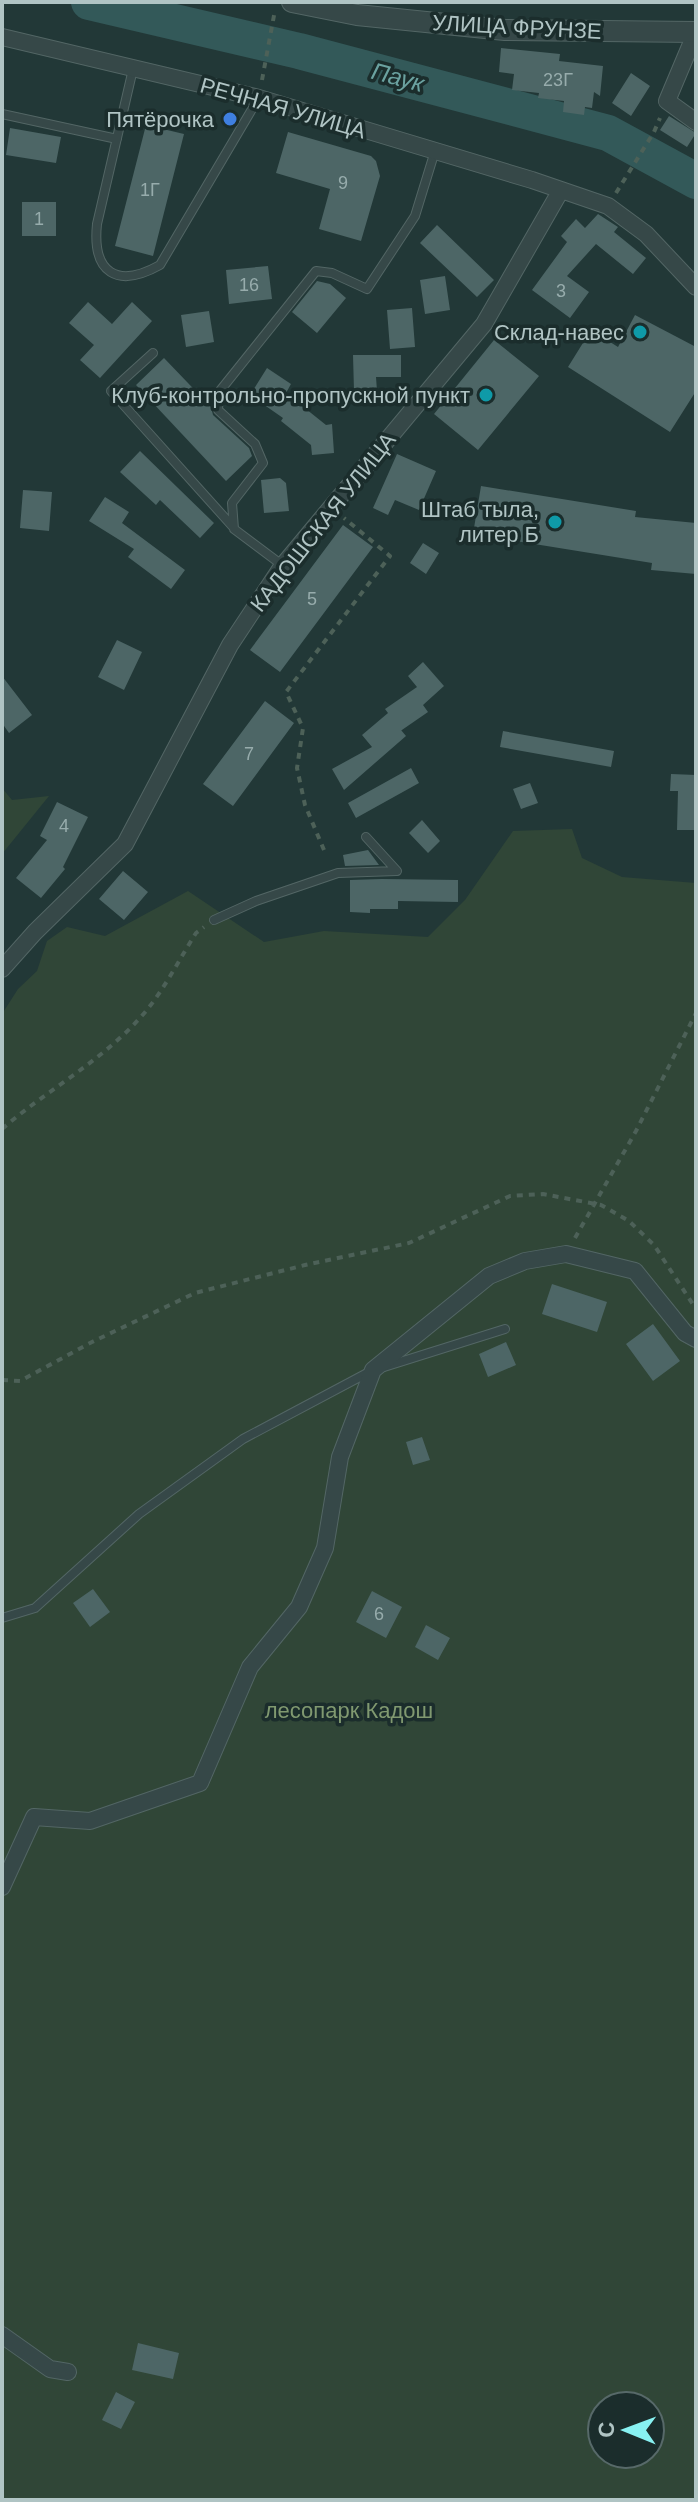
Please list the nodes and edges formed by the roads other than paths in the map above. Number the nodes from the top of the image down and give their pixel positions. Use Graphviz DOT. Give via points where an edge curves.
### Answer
graph roads {
  1 [pos="306,4"];
  2 [pos="696,32"];
  3 [pos="2,37"];
  4 [pos="133,69"];
  5 [pos="259,98"];
  6 [pos="2,114"];
  7 [pos="696,122"];
  8 [pos="117,139"];
  9 [pos="435,151"];
  10 [pos="561,190"];
  11 [pos="696,287"];
  12 [pos="153,353"];
  13 [pos="234,529"];
  14 [pos="283,565"];
  15 [pos="366,837"];
  16 [pos="214,920"];
  17 [pos="2,969"];
  18 [pos="505,1329"];
  19 [pos="696,1339"];
  20 [pos="373,1370"];
  21 [pos="2,1618"];
  22 [pos="2,1887"];
  23 [pos="2,2335"];
  24 [pos="68,2372"];
  1 -- 2 [label="street, УЛИЦА ФРУНЗЕ" via="357,15 505,30"];
  2 -- 7 [label="street" via="667,101"];
  3 -- 4 [label="street, РЕЧНАЯ УЛИЦА"];
  4 -- 5 [label="street, РЕЧНАЯ УЛИЦА"];
  4 -- 8 [label="lane"];
  5 -- 8 [label="lane" via="160,265 126,276 107,270 95,245"];
  5 -- 9 [label="street, РЕЧНАЯ УЛИЦА"];
  6 -- 8 [label="lane"];
  9 -- 10 [label="street, РЕЧНАЯ УЛИЦА"];
  9 -- 13 [label="lane" via="415,216 367,289 316,271 219,392 218,410 255,444 263,463 232,503"];
  10 -- 11 [label="street, РЕЧНАЯ УЛИЦА" via="608,206 646,234"];
  10 -- 14 [label="street, КАДОШСКАЯ УЛИЦА" via="484,324"];
  12 -- 13 [label="lane" via="111,391"];
  13 -- 14 [label="lane"];
  14 -- 17 [label="street, КАДОШСКАЯ УЛИЦА" via="230,645 125,844"];
  15 -- 16 [label="lane" via="397,871 338,873"];
  18 -- 20 [label="lane"];
  19 -- 20 [label="street" via="685,1333 635,1271 566,1254 525,1261 489,1276"];
  20 -- 21 [label="lane" via="243,1439 139,1514 35,1608"];
  20 -- 22 [label="street" via="340,1457 325,1548 299,1607 250,1667 200,1783 90,1821 34,1817"];
  23 -- 24 [label="street" via="50,2369"];
}
